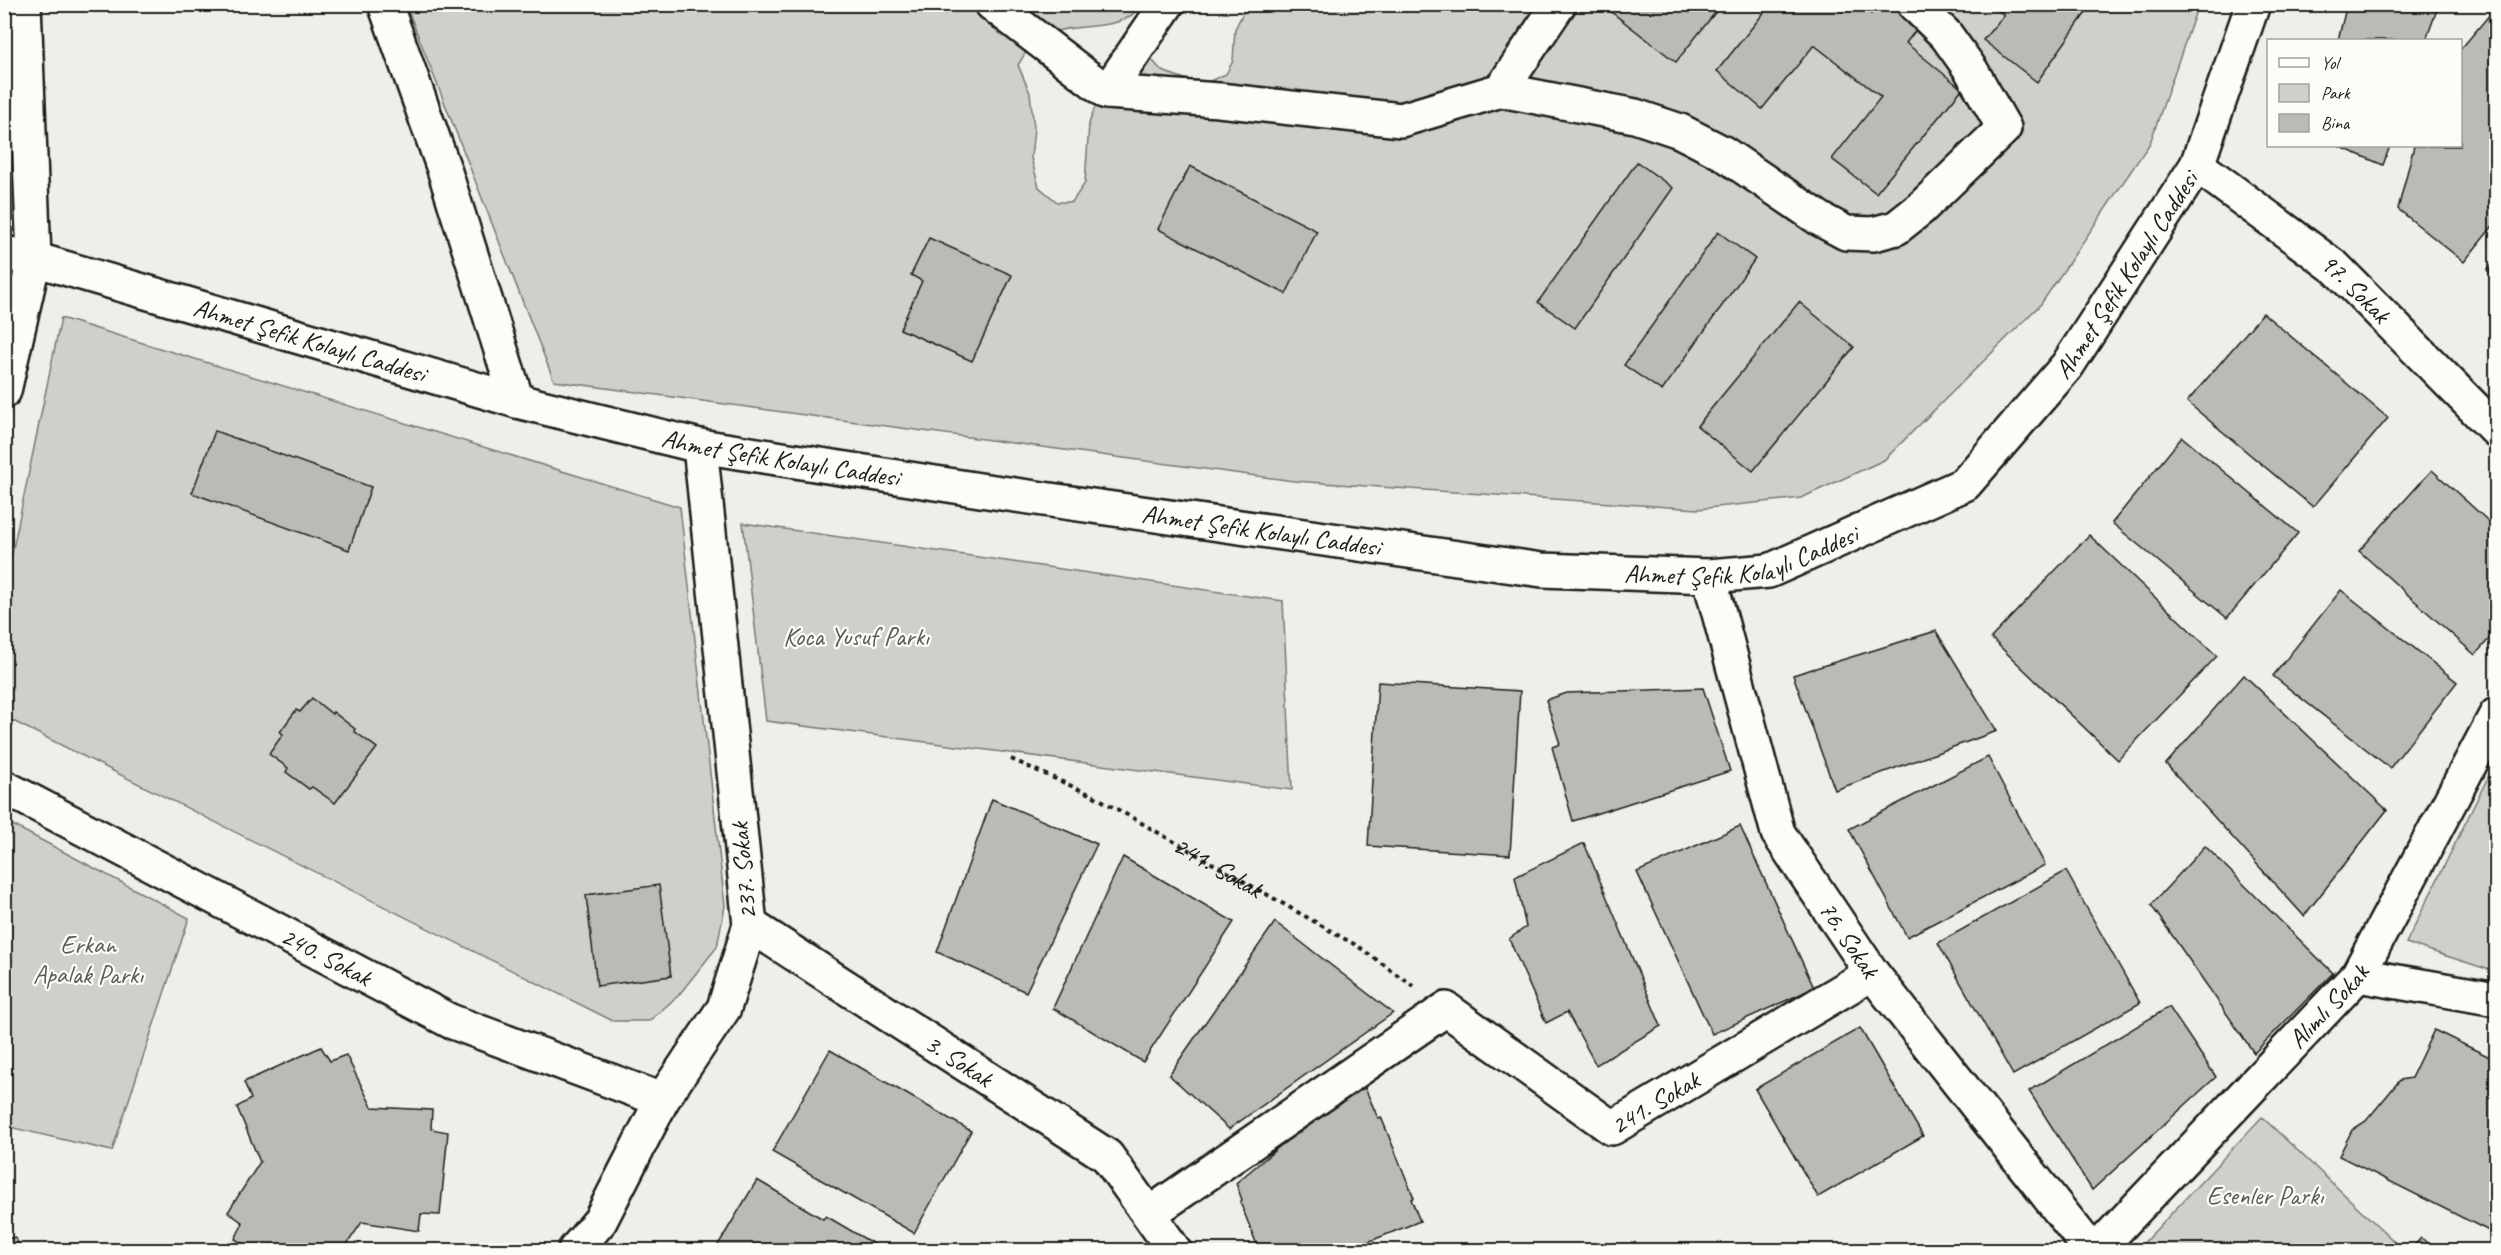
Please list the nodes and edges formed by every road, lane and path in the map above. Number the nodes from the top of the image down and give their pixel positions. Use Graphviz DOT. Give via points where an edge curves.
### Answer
graph roads {
  1 [pos="24,4"];
  2 [pos="385,4"];
  3 [pos="992,4"];
  4 [pos="1167,4"];
  5 [pos="1559,4"];
  6 [pos="1914,4"];
  7 [pos="2253,4"];
  8 [pos="1501,90"];
  9 [pos="1107,92"];
  10 [pos="2197,165"];
  11 [pos="19,256"];
  12 [pos="4,391"];
  13 [pos="517,401"];
  14 [pos="2496,430"];
  15 [pos="700,446"];
  16 [pos="1709,576"];
  17 [pos="2496,716"];
  18 [pos="1011,759"];
  19 [pos="4,787"];
  20 [pos="750,925"];
  21 [pos="1872,973"];
  22 [pos="2358,975"];
  23 [pos="2496,999"];
  24 [pos="1446,1009"];
  25 [pos="662,1100"];
  26 [pos="1149,1214"];
  27 [pos="574,1251"];
  28 [pos="1174,1251"];
  29 [pos="2091,1251"];
  30 [pos="2097,1251"];
  1 -- 11 [label="street"];
  2 -- 13 [label="street" via="444,169"];
  3 -- 9 [label="street"];
  4 -- 9 [label="street"];
  5 -- 8 [label="street"];
  6 -- 8 [label="street" via="1946,35 2004,128 1920,209 1896,228 1873,234 1846,232 1820,219 1723,153 1680,131 1635,116"];
  7 -- 10 [label="street, Ahmet Şefik Kolaylı Caddesi"];
  8 -- 9 [label="street" via="1401,120"];
  10 -- 14 [label="street, 97. Sokak" via="2336,268"];
  10 -- 16 [label="street, Ahmet Şefik Kolaylı Caddesi" via="2067,366 1965,484 1769,571"];
  11 -- 12 [label="street"];
  11 -- 13 [label="street, Ahmet Şefik Kolaylı Caddesi"];
  13 -- 15 [label="street, Ahmet Şefik Kolaylı Caddesi"];
  15 -- 16 [label="street, Ahmet Şefik Kolaylı Caddesi" via="1542,570"];
  15 -- 20 [label="street, 237. Sokak"];
  16 -- 21 [label="street, 76. Sokak" via="1778,832"];
  17 -- 22 [label="street, Alımlı Sokak"];
  18 -- 24 [label="path, 241. Sokak" via="1094,796 1359,947"];
  19 -- 25 [label="street, 240. Sokak" via="450,1021"];
  20 -- 25 [label="street, 237. Sokak" via="724,1008"];
  20 -- 26 [label="street, 3. Sokak" via="1107,1156"];
  21 -- 24 [label="street, 241. Sokak" via="1612,1128"];
  21 -- 29 [label="street, 76. Sokak"];
  22 -- 23 [label="street"];
  22 -- 30 [label="street, Alımlı Sokak"];
  24 -- 26 [label="street"];
  25 -- 27 [label="street, 237. Sokak" via="600,1221"];
  26 -- 28 [label="street, 3. Sokak"];
}
